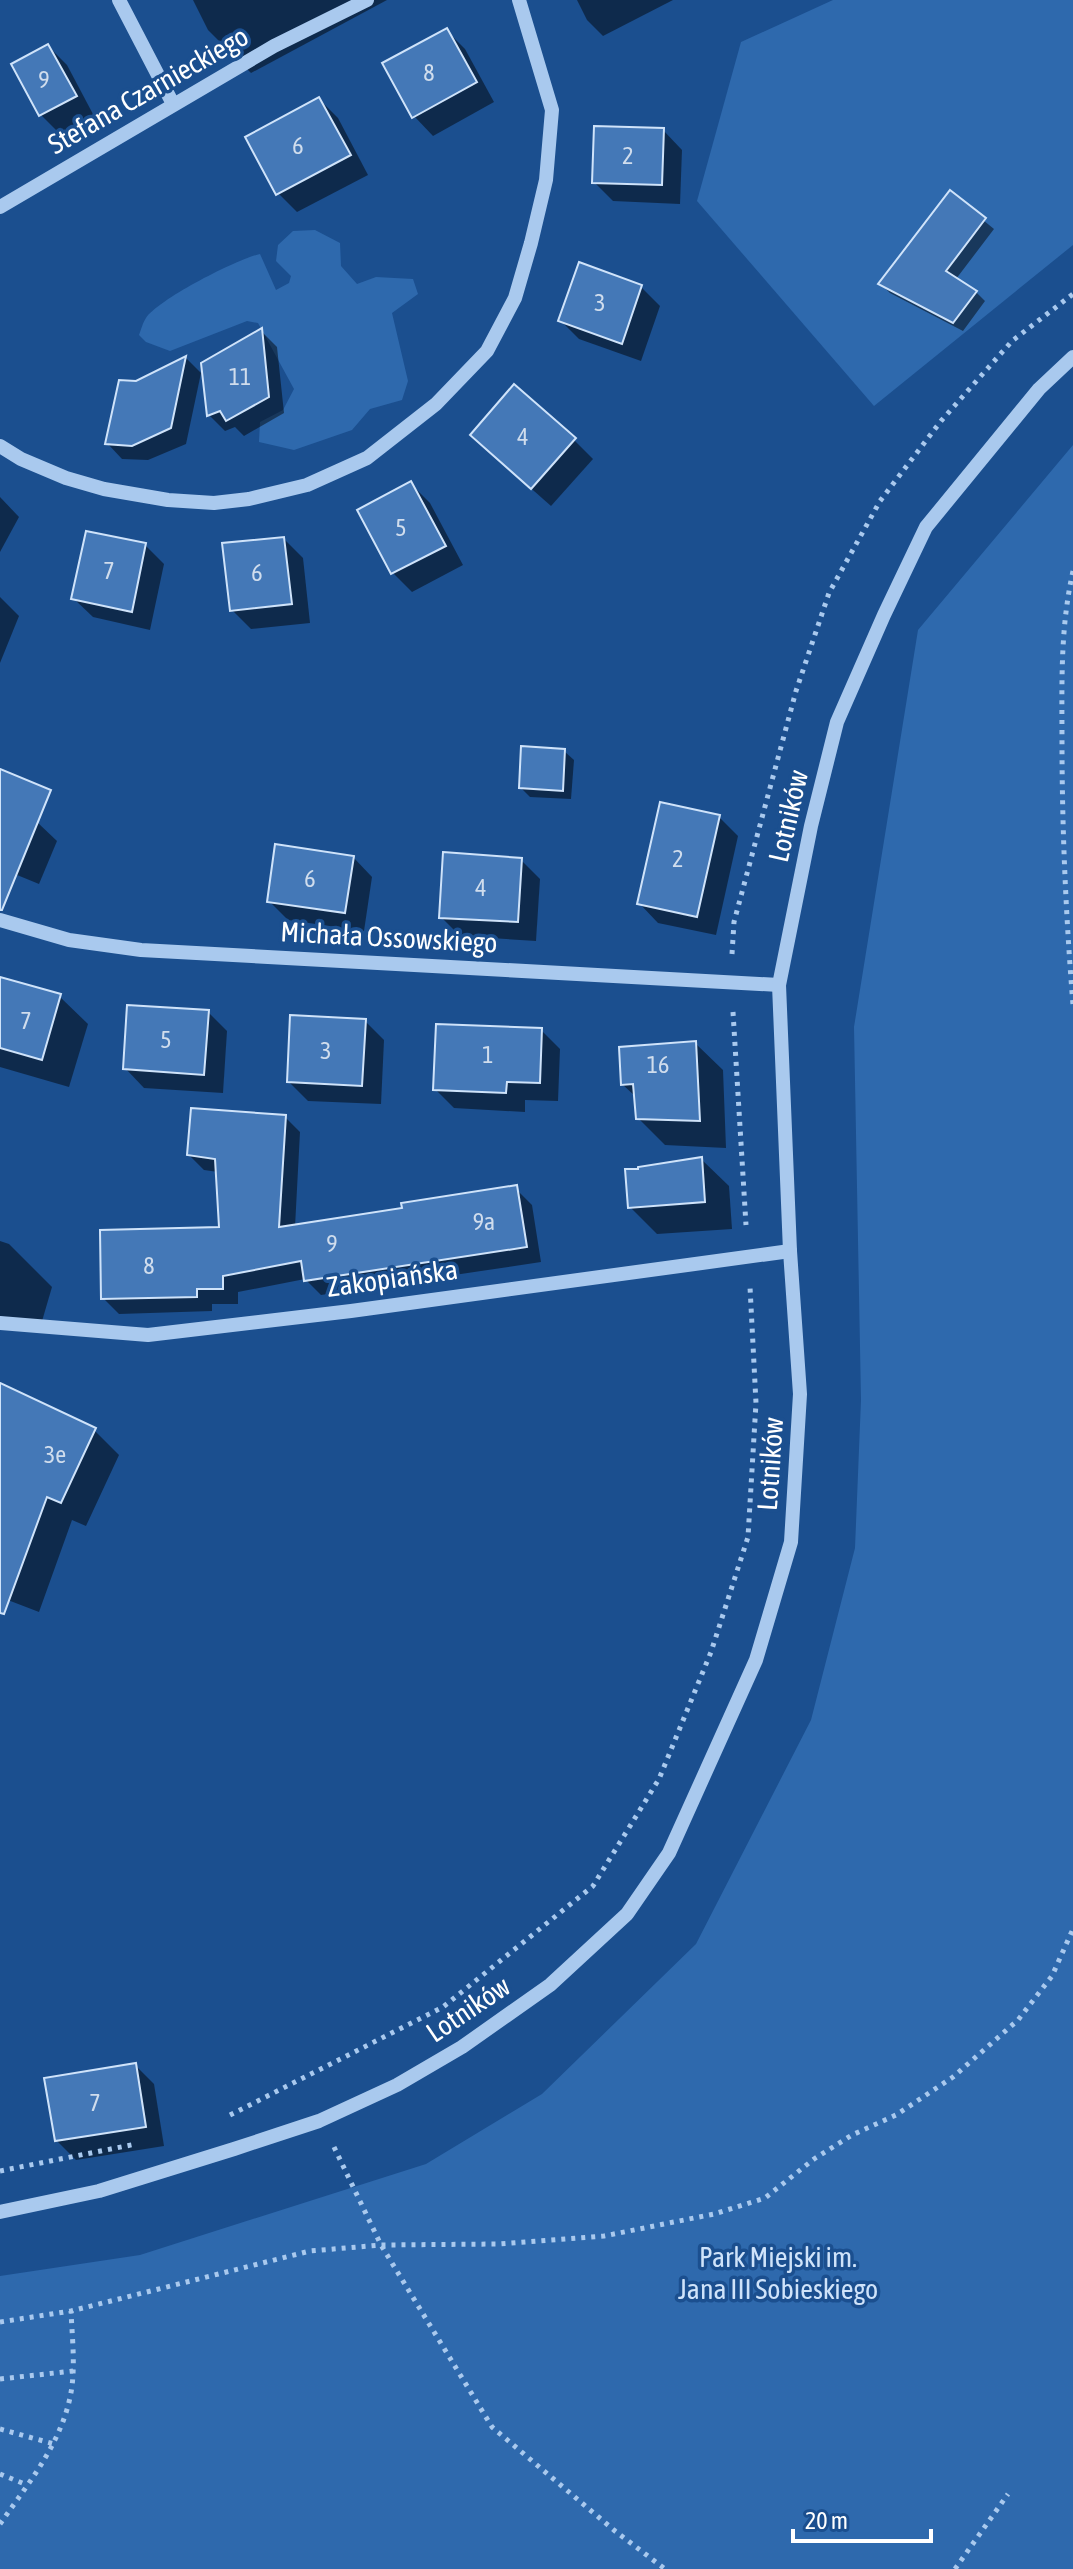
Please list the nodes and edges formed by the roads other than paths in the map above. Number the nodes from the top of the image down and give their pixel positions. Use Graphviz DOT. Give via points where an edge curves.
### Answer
graph roads {
  1 [pos="119,0"];
  2 [pos="367,0"];
  3 [pos="519,0"];
  4 [pos="173,104"];
  5 [pos="0,207"];
  6 [pos="1073,357"];
  7 [pos="0,446"];
  8 [pos="0,920"];
  9 [pos="779,985"];
  10 [pos="790,1251"];
  11 [pos="0,1323"];
  12 [pos="0,2212"];
  1 -- 4 [label="street"];
  2 -- 4 [label="street, Stefana Czarnieckiego"];
  3 -- 7 [label="street" via="552,110 546,180 515,298 487,351 436,404 367,458 343,469 281,493 214,503 104,489 66,478"];
  4 -- 5 [label="street, Stefana Czarnieckiego"];
  6 -- 9 [label="street, Lotników" via="1039,389 926,527 890,602 837,722"];
  8 -- 9 [label="street, Michała Ossowskiego" via="69,940 141,950"];
  9 -- 10 [label="street, Lotników"];
  10 -- 11 [label="street, Zakopiańska" via="148,1335"];
  10 -- 12 [label="street, Lotników" via="800,1394 791,1542 756,1660 669,1853 627,1914 550,1985 397,2085 319,2121 99,2191"];
}
